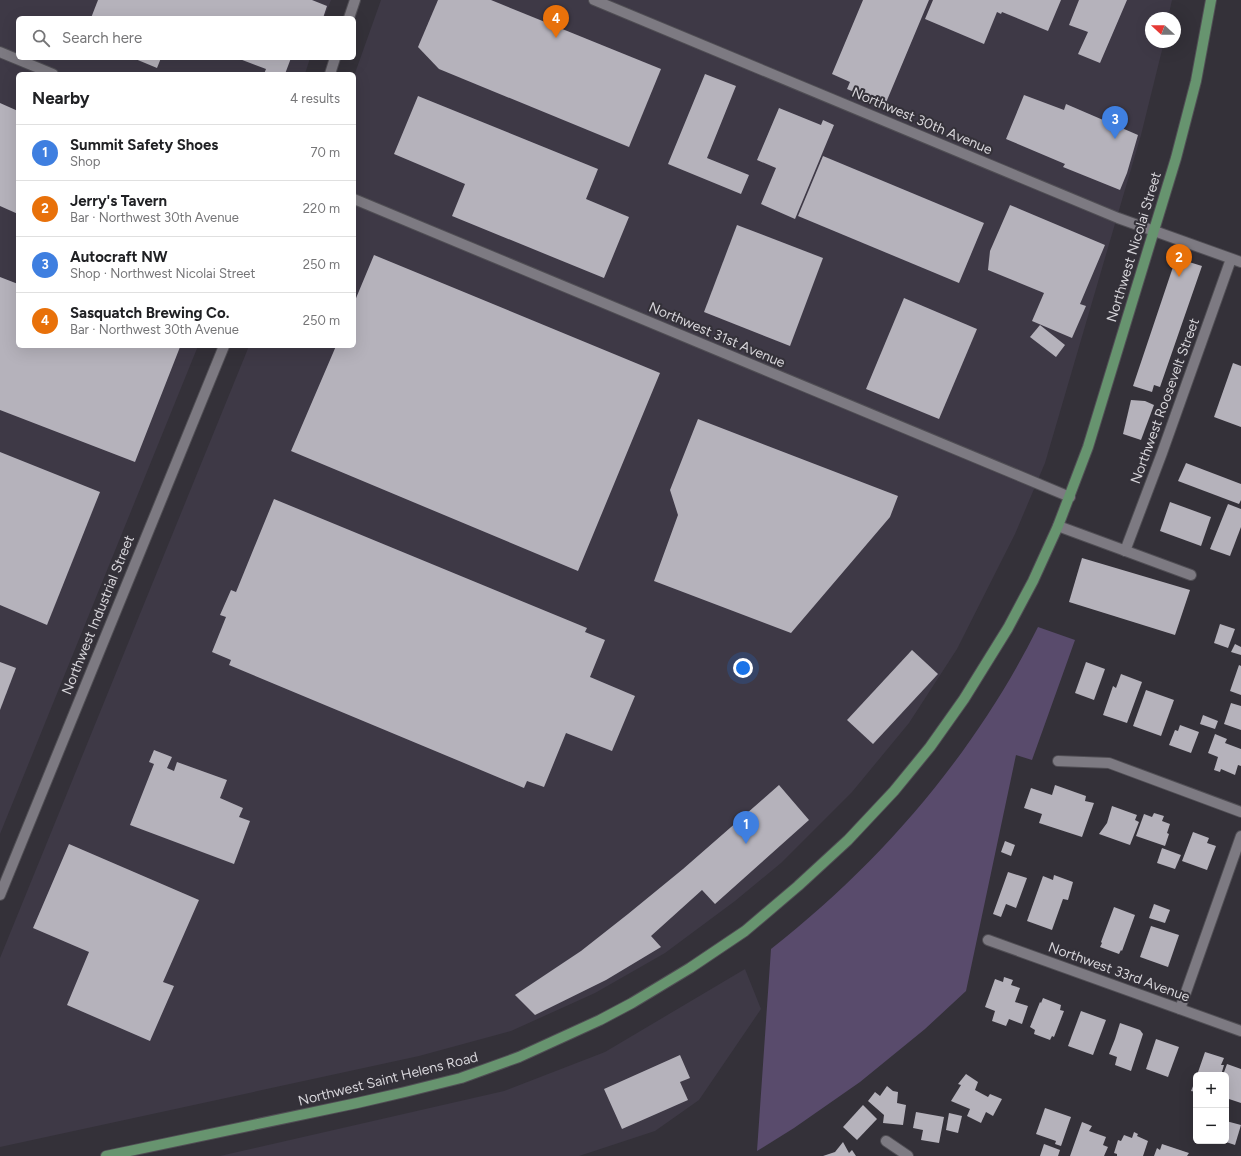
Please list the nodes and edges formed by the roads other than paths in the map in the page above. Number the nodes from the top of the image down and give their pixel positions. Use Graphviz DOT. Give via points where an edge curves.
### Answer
graph roads {
  1 [pos="355,0"];
  2 [pos="594,0"];
  3 [pos="1211,0"];
  4 [pos="350,16"];
  5 [pos="0,52"];
  6 [pos="16,59"];
  7 [pos="19,60"];
  8 [pos="334,60"];
  9 [pos="48,72"];
  10 [pos="331,72"];
  11 [pos="356,200"];
  12 [pos="1154,230"];
  13 [pos="1230,259"];
  14 [pos="1241,262"];
  15 [pos="223,348"];
  16 [pos="1070,497"];
  17 [pos="1058,526"];
  18 [pos="1125,551"];
  19 [pos="1191,575"];
  20 [pos="1058,761"];
  21 [pos="1241,812"];
  22 [pos="1241,836"];
  23 [pos="0,895"];
  24 [pos="988,940"];
  25 [pos="1180,1009"];
  26 [pos="1241,1031"];
  27 [pos="886,1141"];
  28 [pos="106,1156"];
  29 [pos="908,1156"];
  1 -- 4 [label="street"];
  2 -- 12 [label="street, Northwest 30th Avenue" via="1118,218"];
  3 -- 12 [label="main road, Northwest Nicolai Street" via="1196,81"];
  5 -- 6 [label="street"];
  7 -- 9 [label="street"];
  8 -- 10 [label="street"];
  11 -- 16 [label="street, Northwest 31st Avenue"];
  12 -- 13 [label="street, Northwest 30th Avenue"];
  12 -- 16 [label="main road, Northwest Nicolai Street" via="1088,447"];
  13 -- 14 [label="street, Northwest 30th Avenue"];
  13 -- 18 [label="street, Northwest Roosevelt Street"];
  15 -- 23 [label="street, Northwest Industrial Street"];
  16 -- 17 [label="main road, Northwest Saint Helens Road"];
  17 -- 18 [label="street"];
  17 -- 28 [label="main road, Northwest Saint Helens Road" via="1015,615 977,679 930,747 894,791 848,840 798,886 745,931 690,968 600,1020 512,1060 461,1078 357,1104"];
  18 -- 19 [label="street"];
  20 -- 21 [label="street" via="1109,763"];
  22 -- 25 [label="street"];
  24 -- 25 [label="street, Northwest 33rd Avenue"];
  25 -- 26 [label="street, Northwest 33rd Avenue"];
  27 -- 29 [label="street"];
}
